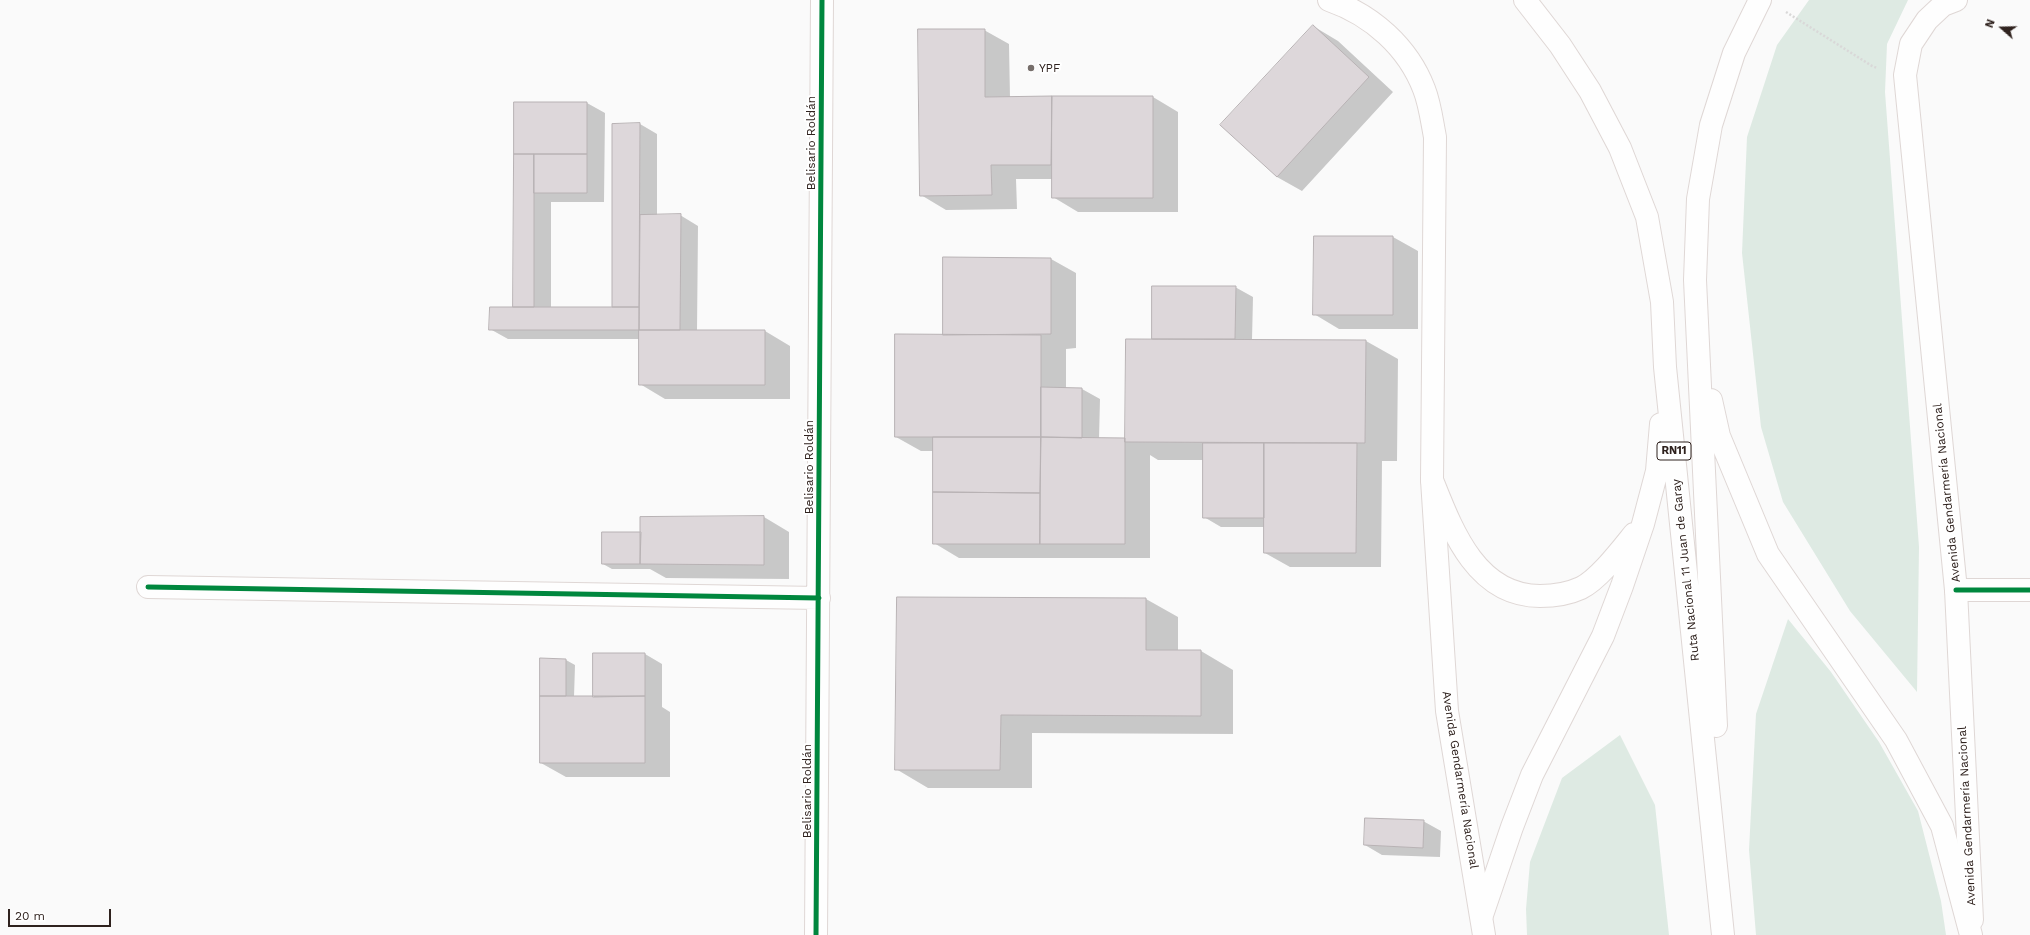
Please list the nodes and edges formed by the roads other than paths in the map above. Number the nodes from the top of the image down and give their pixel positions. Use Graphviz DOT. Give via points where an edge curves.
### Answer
graph roads {
  1 [pos="822,0"];
  2 [pos="1329,0"];
  3 [pos="1524,0"];
  4 [pos="1760,0"];
  5 [pos="1956,0"];
  6 [pos="1698,345"];
  7 [pos="1665,367"];
  8 [pos="1432,480"];
  9 [pos="1643,524"];
  10 [pos="148,587"];
  11 [pos="1956,590"];
  12 [pos="2030,590"];
  13 [pos="819,598"];
  14 [pos="1483,925"];
  15 [pos="816,935"];
  16 [pos="1724,935"];
  17 [pos="1972,935"];
  1 -- 13 [label="main road, Belisario Roldán"];
  2 -- 8 [label="main road, Avenida Gendarmería Nacional" via="1375,23 1404,52 1424,89 1435,137"];
  3 -- 7 [label="main road, Ruta Nacional 11 Juan de Garay / RN11" via="1560,45 1590,91 1620,148 1647,217 1662,302"];
  4 -- 6 [label="main road, Ruta Nacional 11 Juan de Garay / RN11" via="1734,53 1711,125 1698,199 1695,280"];
  5 -- 11 [label="main road, Avenida Gendarmería Nacional" via="1943,5 1927,20 1911,44 1905,76"];
  6 -- 16 [label="main road, Ruta Nacional 11 Juan de Garay / RN11"];
  6 -- 17 [label="main road" via="1719,436 1768,554 1896,740 1920,783 1942,826"];
  7 -- 9 [label="main road" via="1657,471"];
  7 -- 16 [label="main road, Ruta Nacional 11 Juan de Garay / RN11"];
  8 -- 9 [label="main road" via="1451,529 1471,560 1492,580 1523,596 1556,596 1582,588 1611,563"];
  8 -- 14 [label="main road, Avenida Gendarmería Nacional" via="1447,711"];
  9 -- 14 [label="main road" via="1602,636 1532,775 1512,827"];
  10 -- 13 [label="main road"];
  11 -- 12 [label="main road"];
  11 -- 17 [label="main road, Avenida Gendarmería Nacional"];
  13 -- 15 [label="main road, Belisario Roldán"];
}
